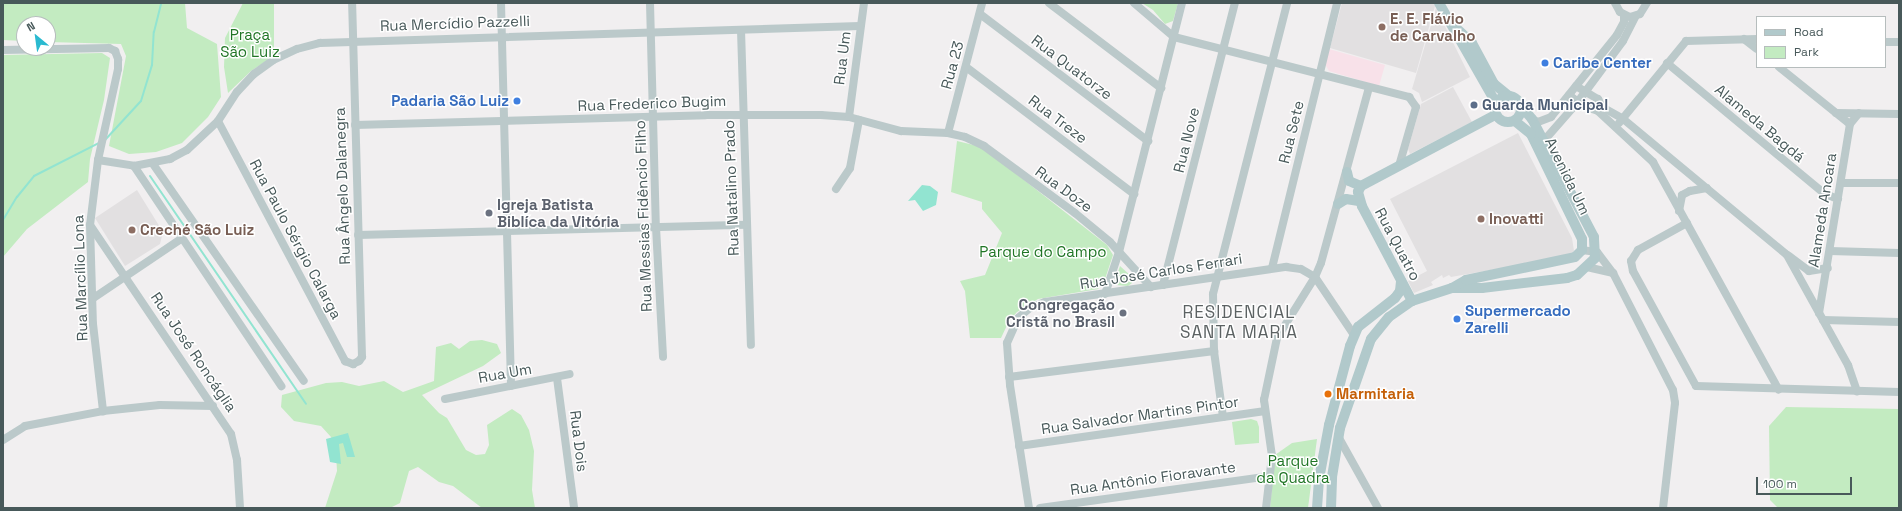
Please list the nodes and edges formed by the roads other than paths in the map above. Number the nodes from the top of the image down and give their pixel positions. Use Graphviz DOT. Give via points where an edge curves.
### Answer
graph roads {
  1 [pos="352,3"];
  2 [pos="501,3"];
  3 [pos="650,3"];
  4 [pos="864,3"];
  5 [pos="982,3"];
  6 [pos="1049,3"];
  7 [pos="1134,3"];
  8 [pos="1182,3"];
  9 [pos="1235,3"];
  10 [pos="1287,3"];
  11 [pos="1337,3"];
  12 [pos="1439,3"];
  13 [pos="1615,3"];
  14 [pos="1647,3"];
  15 [pos="980,14"];
  16 [pos="1624,15"];
  17 [pos="1636,16"];
  18 [pos="1448,20"];
  19 [pos="860,26"];
  20 [pos="741,30"];
  21 [pos="651,32"];
  22 [pos="501,36"];
  23 [pos="1174,36"];
  24 [pos="1744,39"];
  25 [pos="1756,39"];
  26 [pos="352,40"];
  27 [pos="1886,42"];
  28 [pos="1899,42"];
  29 [pos="1610,44"];
  30 [pos="1756,48"];
  31 [pos="1617,49"];
  32 [pos="3,50"];
  33 [pos="1223,50"];
  34 [pos="1272,63"];
  35 [pos="1667,64"];
  36 [pos="966,67"];
  37 [pos="1780,68"];
  38 [pos="1320,74"];
  39 [pos="1576,86"];
  40 [pos="1161,88"];
  41 [pos="1369,88"];
  42 [pos="1586,91"];
  43 [pos="1569,95"];
  44 [pos="1509,96"];
  45 [pos="1496,103"];
  46 [pos="1577,103"];
  47 [pos="1521,106"];
  48 [pos="1600,109"];
  49 [pos="1836,113"];
  50 [pos="1859,113"];
  51 [pos="1899,114"];
  52 [pos="743,115"];
  53 [pos="1495,115"];
  54 [pos="653,117"];
  55 [pos="849,117"];
  56 [pos="1622,118"];
  57 [pos="1532,119"];
  58 [pos="859,120"];
  59 [pos="218,121"];
  60 [pos="1515,121"];
  61 [pos="503,122"];
  62 [pos="1850,124"];
  63 [pos="355,126"];
  64 [pos="1616,126"];
  65 [pos="948,133"];
  66 [pos="1148,141"];
  67 [pos="1541,144"];
  68 [pos="98,160"];
  69 [pos="153,164"];
  70 [pos="134,166"];
  71 [pos="1398,166"];
  72 [pos="1685,171"];
  73 [pos="1347,172"];
  74 [pos="1841,183"];
  75 [pos="1899,183"];
  76 [pos="1361,186"];
  77 [pos="1707,188"];
  78 [pos="836,189"];
  79 [pos="1668,189"];
  80 [pos="1690,191"];
  81 [pos="1134,194"];
  82 [pos="1682,196"];
  83 [pos="1838,199"];
  84 [pos="1359,200"];
  85 [pos="1338,204"];
  86 [pos="1679,211"];
  87 [pos="1687,223"];
  88 [pos="90,225"];
  89 [pos="746,225"];
  90 [pos="656,226"];
  91 [pos="1126,227"];
  92 [pos="506,230"];
  93 [pos="358,234"];
  94 [pos="1106,238"];
  95 [pos="181,239"];
  96 [pos="1582,250"];
  97 [pos="1830,251"];
  98 [pos="1119,252"];
  99 [pos="1597,252"];
  100 [pos="1899,253"];
  101 [pos="1787,255"];
  102 [pos="1115,267"];
  103 [pos="1272,268"];
  104 [pos="1587,268"];
  105 [pos="1828,268"];
  106 [pos="1132,269"];
  107 [pos="1613,273"];
  108 [pos="126,276"];
  109 [pos="1217,277"];
  110 [pos="1315,277"];
  111 [pos="1111,278"];
  112 [pos="1401,282"];
  113 [pos="1163,285"];
  114 [pos="1151,287"];
  115 [pos="1452,288"];
  116 [pos="1124,291"];
  117 [pos="1105,294"];
  118 [pos="92,299"];
  119 [pos="1412,301"];
  120 [pos="1821,317"];
  121 [pos="1899,322"];
  122 [pos="1354,335"];
  123 [pos="751,345"];
  124 [pos="1214,351"];
  125 [pos="1366,352"];
  126 [pos="663,357"];
  127 [pos="353,364"];
  128 [pos="570,374"];
  129 [pos="557,378"];
  130 [pos="304,381"];
  131 [pos="1009,381"];
  132 [pos="281,386"];
  133 [pos="511,386"];
  134 [pos="1779,390"];
  135 [pos="1857,391"];
  136 [pos="1899,392"];
  137 [pos="445,399"];
  138 [pos="213,406"];
  139 [pos="103,411"];
  140 [pos="1264,411"];
  141 [pos="1223,417"];
  142 [pos="1339,438"];
  143 [pos="3,440"];
  144 [pos="1019,446"];
  145 [pos="1270,476"];
  146 [pos="240,508"];
  147 [pos="574,508"];
  148 [pos="1029,508"];
  149 [pos="1040,508"];
  150 [pos="1266,508"];
  151 [pos="1317,508"];
  152 [pos="1331,508"];
  153 [pos="1378,508"];
  154 [pos="1663,508"];
  1 -- 26 [label="street, Rua Ângelo Dalanegra"];
  2 -- 22 [label="street"];
  3 -- 21 [label="street, Rua Messias Fidêncio Filho"];
  4 -- 19 [label="street, Rua Um"];
  5 -- 15 [label="street, Rua 23"];
  6 -- 40 [label="street"];
  7 -- 23 [label="street"];
  8 -- 23 [label="street"];
  9 -- 33 [label="street, Rua Nove"];
  10 -- 34 [label="street"];
  11 -- 38 [label="street, Rua Sete"];
  12 -- 18 [label="main road"];
  13 -- 16 [label="street"];
  14 -- 17 [label="street" via="1644,10"];
  15 -- 36 [label="street, Rua 23"];
  15 -- 66 [label="street, Rua Quatorze"];
  16 -- 17 [label="street"];
  16 -- 29 [label="street" via="1622,27"];
  17 -- 31 [label="street" via="1633,26"];
  18 -- 44 [label="main road" via="1472,43 1494,84"];
  18 -- 45 [label="main road"];
  19 -- 20 [label="street, Rua Mercídio Pazzelli"];
  19 -- 55 [label="street, Rua Um"];
  20 -- 21 [label="street, Rua Mercídio Pazzelli"];
  20 -- 52 [label="street, Rua Natalino Prado"];
  21 -- 22 [label="street, Rua Mercídio Pazzelli"];
  21 -- 54 [label="street, Rua Messias Fidêncio Filho"];
  22 -- 26 [label="street, Rua Mercídio Pazzelli"];
  22 -- 61 [label="street"];
  23 -- 33 [label="street"];
  23 -- 40 [label="street"];
  24 -- 25 [label="street"];
  24 -- 30 [label="street"];
  24 -- 35 [label="street" via="1686,41"];
  26 -- 59 [label="street, Rua Mercídio Pazzelli" via="297,48 273,60 254,74 237,92"];
  26 -- 63 [label="street, Rua Ângelo Dalanegra"];
  27 -- 28 [label="street"];
  29 -- 31 [label="street"];
  29 -- 39 [label="street"];
  31 -- 42 [label="street"];
  32 -- 68 [label="street, Rua Marcílio Lona" via="102,48 115,51 118,69"];
  33 -- 34 [label="street"];
  33 -- 113 [label="street, Rua Nove"];
  34 -- 38 [label="street"];
  34 -- 109 [label="street"];
  35 -- 56 [label="street"];
  35 -- 83 [label="street, Alameda Bagdá" via="1825,194"];
  36 -- 65 [label="street, Rua 23"];
  36 -- 81 [label="street, Rua Treze"];
  37 -- 49 [label="street"];
  38 -- 41 [label="street"];
  38 -- 103 [label="street, Rua Sete"];
  39 -- 42 [label="street"];
  39 -- 43 [label="street"];
  40 -- 66 [label="street"];
  41 -- 71 [label="street" via="1409,97 1414,101 1416,107"];
  41 -- 73 [label="street"];
  42 -- 46 [label="street"];
  42 -- 48 [label="street" via="1598,99"];
  43 -- 46 [label="street"];
  43 -- 57 [label="street" via="1551,117 1538,122"];
  44 -- 45 [label="main road" via="1499,99"];
  44 -- 47 [label="main road" via="1515,98"];
  45 -- 53 [label="main road"];
  46 -- 48 [label="street"];
  46 -- 67 [label="street"];
  47 -- 57 [label="main road"];
  47 -- 60 [label="main road" via="1520,114"];
  48 -- 56 [label="street"];
  48 -- 64 [label="street"];
  49 -- 50 [label="street"];
  49 -- 62 [label="street"];
  50 -- 51 [label="street"];
  50 -- 62 [label="street"];
  52 -- 54 [label="street, Rua Frederico Bugim"];
  52 -- 55 [label="street, Rua Frederico Bugim"];
  52 -- 89 [label="street, Rua Natalino Prado"];
  53 -- 60 [label="main road" via="1506,123"];
  53 -- 71 [label="main road"];
  54 -- 61 [label="street, Rua Frederico Bugim"];
  54 -- 90 [label="street, Rua Messias Fidêncio Filho"];
  55 -- 58 [label="street, Rua Frederico Bugim"];
  56 -- 64 [label="street"];
  56 -- 72 [label="street"];
  57 -- 67 [label="main road"];
  58 -- 65 [label="street, Rua Frederico Bugim" via="901,131"];
  58 -- 78 [label="street" via="850,168"];
  59 -- 69 [label="street, Rua Mercídio Pazzelli" via="187,150"];
  59 -- 127 [label="street, Rua Paulo Sérgio Calarga" via="345,361"];
  60 -- 67 [label="main road, Avenida Um"];
  61 -- 63 [label="street, Rua Frederico Bugim"];
  61 -- 92 [label="street"];
  62 -- 74 [label="street, Alameda Ancara"];
  63 -- 93 [label="street, Rua Ângelo Dalanegra"];
  64 -- 79 [label="street" via="1653,162"];
  65 -- 94 [label="street, Rua Doze" via="965,137 984,146"];
  66 -- 81 [label="street"];
  67 -- 96 [label="main road, Avenida Um" via="1582,239"];
  67 -- 99 [label="main road" via="1594,237"];
  68 -- 70 [label="street, Rua Mercídio Pazzelli"];
  68 -- 88 [label="street, Rua Marcílio Lona"];
  69 -- 70 [label="street, Rua Mercídio Pazzelli"];
  69 -- 130 [label="street"];
  70 -- 95 [label="street"];
  71 -- 76 [label="main road"];
  72 -- 77 [label="street"];
  72 -- 80 [label="street" via="1690,179"];
  73 -- 76 [label="main road" via="1349,181"];
  73 -- 85 [label="street"];
  74 -- 75 [label="street"];
  74 -- 83 [label="street, Alameda Ancara"];
  76 -- 84 [label="main road"];
  77 -- 80 [label="street"];
  77 -- 101 [label="street"];
  79 -- 82 [label="street"];
  79 -- 86 [label="street"];
  80 -- 82 [label="street"];
  81 -- 91 [label="street"];
  82 -- 86 [label="street"];
  83 -- 97 [label="street, Alameda Ancara"];
  84 -- 85 [label="main road" via="1346,199"];
  84 -- 112 [label="main road, Rua Quatro"];
  85 -- 110 [label="street"];
  86 -- 87 [label="street"];
  87 -- 134 [label="street"];
  87 -- 134 [label="street" via="1638,250 1631,261 1633,270 1692,381 1696,386 1703,388"];
  88 -- 108 [label="street, Rua José Roncáglia"];
  88 -- 118 [label="street, Rua Marcílio Lona"];
  89 -- 90 [label="street"];
  89 -- 123 [label="street, Rua Natalino Prado"];
  90 -- 92 [label="street"];
  90 -- 126 [label="street, Rua Messias Fidêncio Filho"];
  91 -- 94 [label="street" via="1113,238"];
  91 -- 98 [label="street"];
  92 -- 93 [label="street"];
  92 -- 133 [label="street"];
  93 -- 127 [label="street, Rua Ângelo Dalanegra" via="362,357"];
  94 -- 98 [label="street, Rua Doze"];
  95 -- 108 [label="street"];
  95 -- 132 [label="street"];
  96 -- 99 [label="street"];
  96 -- 115 [label="main road" via="1575,257 1466,280"];
  97 -- 100 [label="street"];
  97 -- 105 [label="street, Alameda Ancara"];
  98 -- 102 [label="street"];
  98 -- 106 [label="street, Rua Doze"];
  99 -- 104 [label="main road" via="1593,263"];
  99 -- 107 [label="street"];
  101 -- 105 [label="street" via="1809,271"];
  101 -- 120 [label="street"];
  102 -- 106 [label="street" via="1123,263"];
  102 -- 111 [label="street"];
  103 -- 109 [label="street, Rua José Carlos Ferrari"];
  103 -- 110 [label="street, Rua José Carlos Ferrari" via="1301,269"];
  104 -- 107 [label="street"];
  104 -- 115 [label="main road" via="1567,278 1482,288"];
  105 -- 120 [label="street, Alameda Ancara"];
  106 -- 114 [label="street, Rua Doze"];
  106 -- 116 [label="street" via="1136,281"];
  107 -- 154 [label="street" via="1675,396"];
  108 -- 118 [label="street"];
  108 -- 138 [label="street, Rua José Roncáglia"];
  109 -- 113 [label="street, Rua José Carlos Ferrari"];
  109 -- 124 [label="street" via="1212,304"];
  110 -- 122 [label="street"];
  110 -- 140 [label="street" via="1277,338"];
  111 -- 116 [label="street" via="1114,286"];
  111 -- 117 [label="street"];
  112 -- 119 [label="main road, Rua Quatro"];
  112 -- 122 [label="main road" via="1400,292 1395,298 1365,319"];
  113 -- 114 [label="street, Rua José Carlos Ferrari"];
  114 -- 116 [label="street, Rua José Carlos Ferrari"];
  115 -- 119 [label="main road"];
  116 -- 117 [label="street, Rua José Carlos Ferrari"];
  117 -- 131 [label="street, Rua José Carlos Ferrari" via="1045,302 1030,308 1018,318 1006,343"];
  118 -- 139 [label="street, Rua Marcílio Lona"];
  119 -- 125 [label="main road" via="1379,328"];
  120 -- 121 [label="street"];
  120 -- 135 [label="street" via="1848,365"];
  122 -- 125 [label="main road"];
  122 -- 151 [label="main road" via="1329,425 1318,484"];
  124 -- 131 [label="street" via="1022,377"];
  124 -- 141 [label="street"];
  125 -- 142 [label="main road"];
  128 -- 129 [label="street, Rua Um"];
  129 -- 133 [label="street, Rua Um"];
  129 -- 147 [label="street, Rua Dois"];
  131 -- 144 [label="street, Rua José Carlos Ferrari"];
  133 -- 137 [label="street, Rua Um"];
  134 -- 135 [label="street"];
  135 -- 136 [label="street"];
  138 -- 139 [label="street" via="160,405"];
  138 -- 146 [label="street, Rua José Roncáglia" via="235,446"];
  139 -- 143 [label="street" via="25,426"];
  140 -- 141 [label="street, Rua Salvador Martins Pintor"];
  140 -- 145 [label="street" via="1272,456"];
  141 -- 144 [label="street, Rua Salvador Martins Pintor"];
  142 -- 152 [label="main road" via="1332,477"];
  142 -- 153 [label="street"];
  144 -- 148 [label="street, Rua José Carlos Ferrari"];
  145 -- 149 [label="street, Rua Antônio Fioravante"];
  145 -- 150 [label="street"];
}
